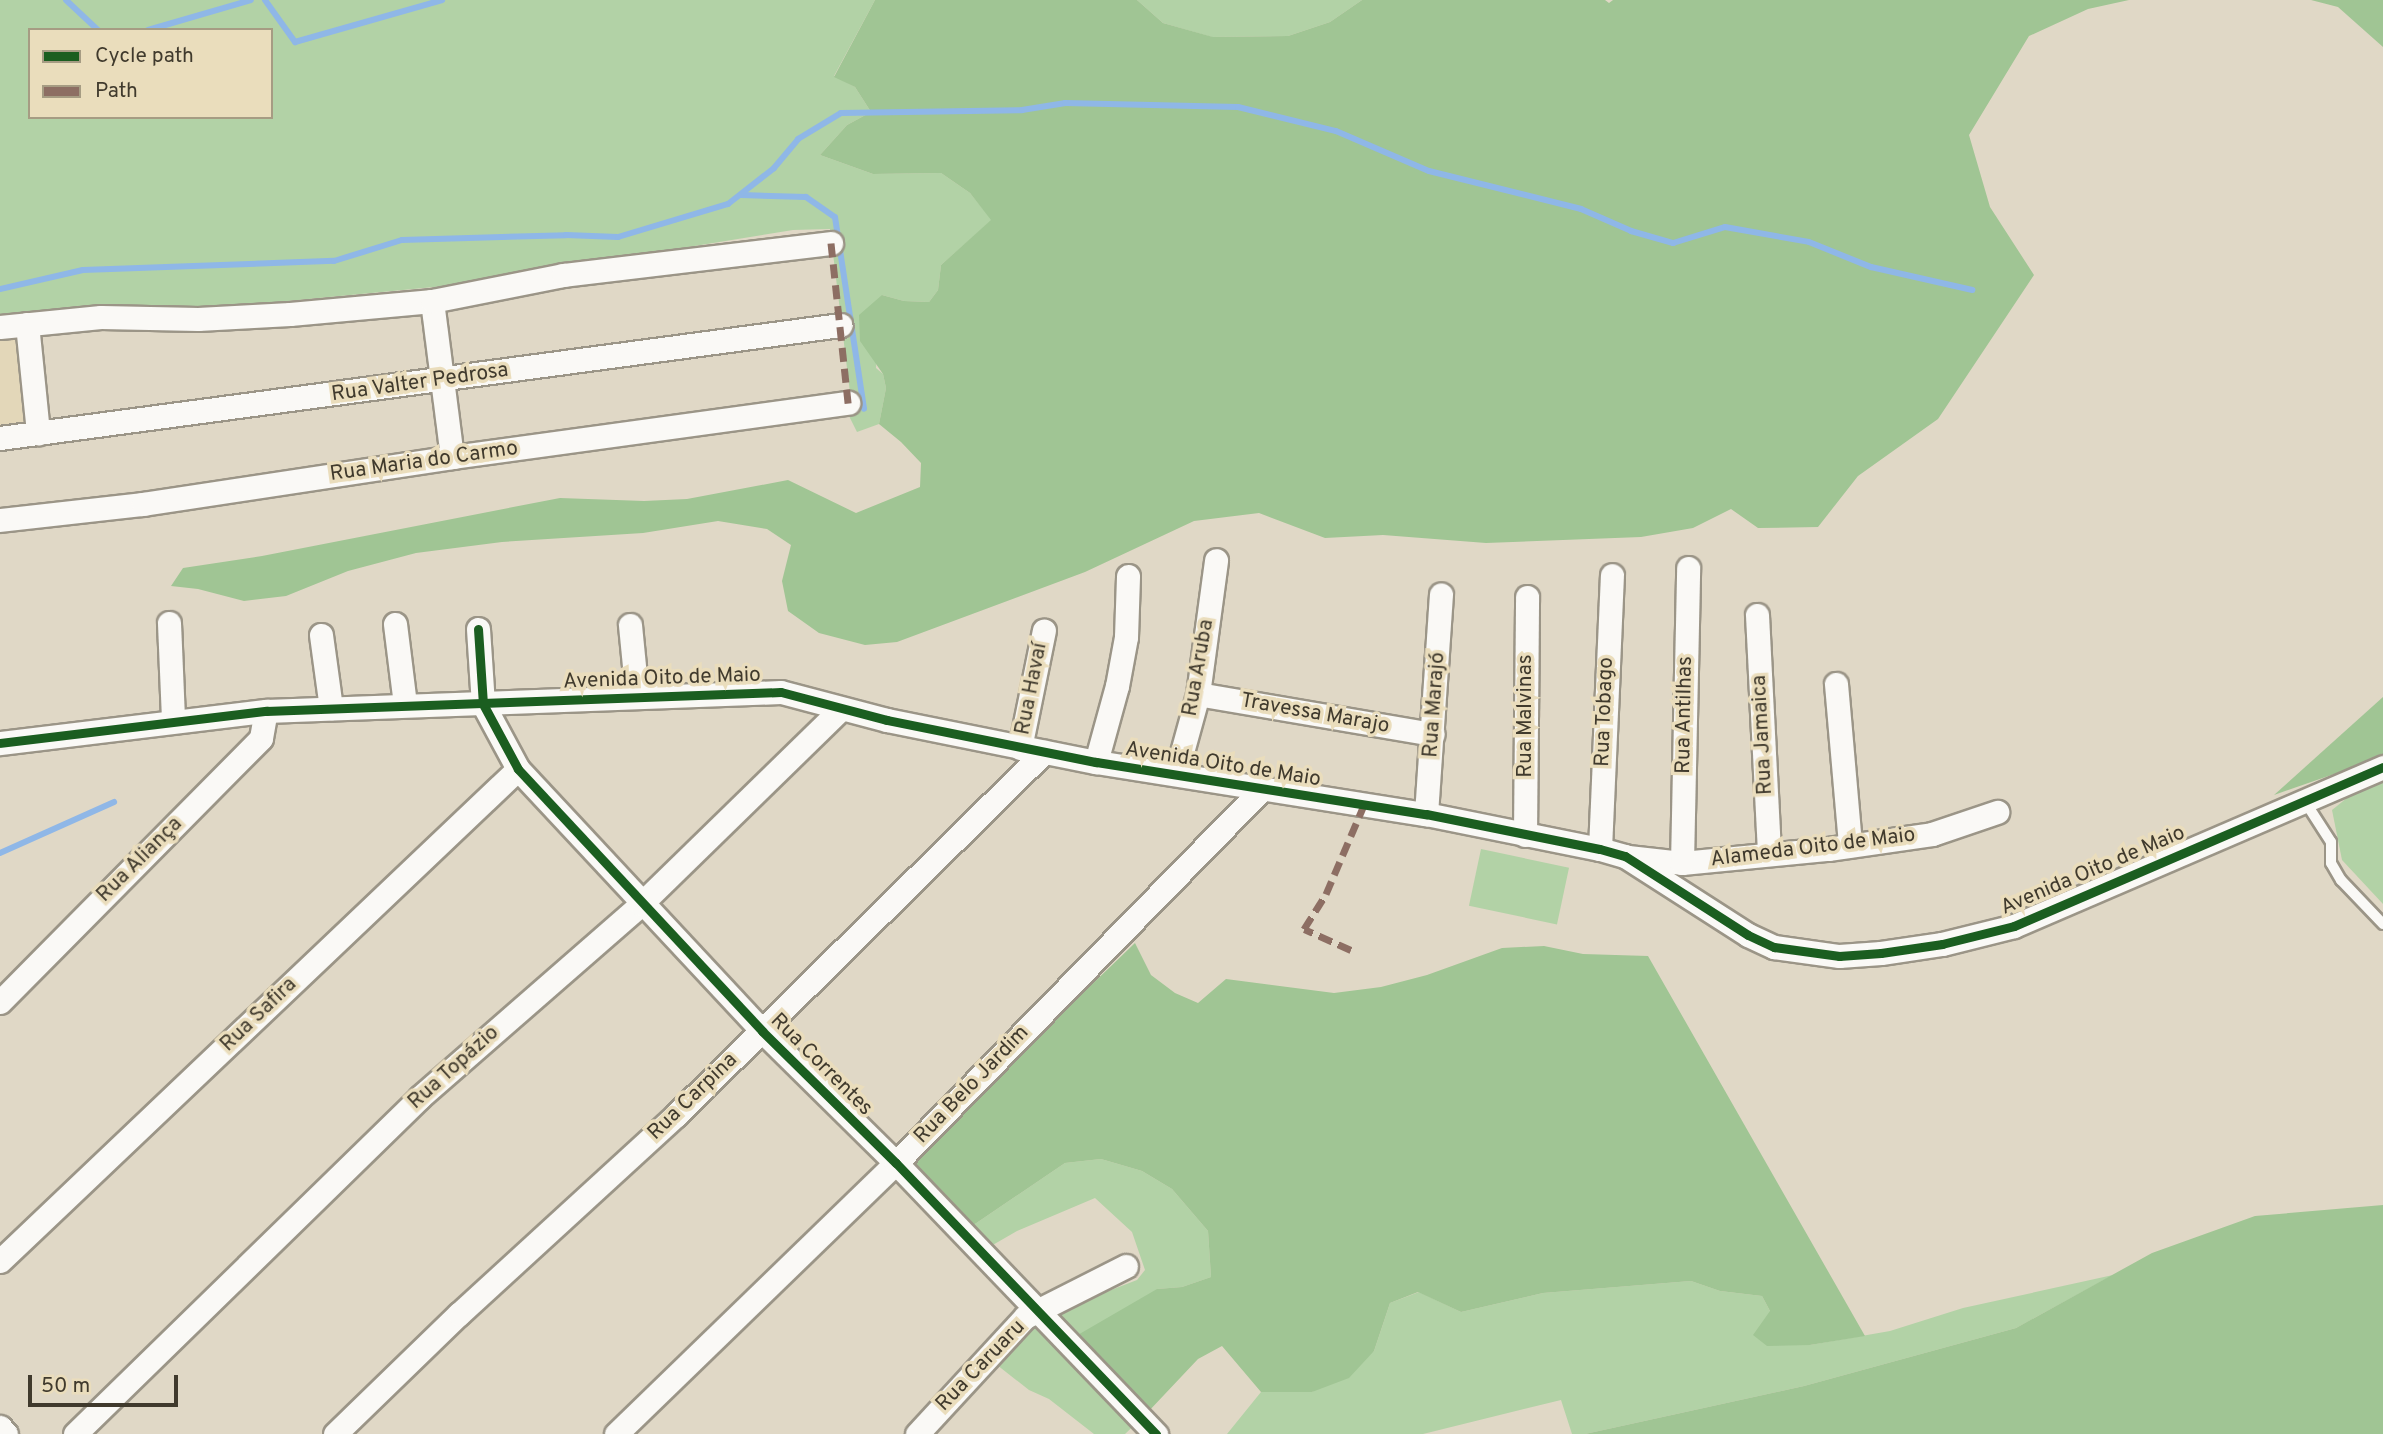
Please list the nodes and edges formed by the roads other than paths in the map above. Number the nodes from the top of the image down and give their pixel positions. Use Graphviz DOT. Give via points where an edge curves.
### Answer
graph roads {
  1 [pos="831,243"];
  2 [pos="432,301"];
  3 [pos="27,324"];
  4 [pos="840,326"];
  5 [pos="0,327"];
  6 [pos="443,380"];
  7 [pos="848,403"];
  8 [pos="38,433"];
  9 [pos="0,439"];
  10 [pos="452,457"];
  11 [pos="0,520"];
  12 [pos="1216,560"];
  13 [pos="1688,568"];
  14 [pos="1612,575"];
  15 [pos="1128,576"];
  16 [pos="1441,595"];
  17 [pos="1527,597"];
  18 [pos="1757,615"];
  19 [pos="169,623"];
  20 [pos="395,624"];
  21 [pos="630,625"];
  22 [pos="478,629"];
  23 [pos="1044,630"];
  24 [pos="321,635"];
  25 [pos="1836,684"];
  26 [pos="1198,694"];
  27 [pos="637,697"];
  28 [pos="405,704"];
  29 [pos="483,704"];
  30 [pos="331,708"];
  31 [pos="841,709"];
  32 [pos="266,711"];
  33 [pos="173,720"];
  34 [pos="1433,734"];
  35 [pos="0,743"];
  36 [pos="1020,748"];
  37 [pos="1044,752"];
  38 [pos="1096,762"];
  39 [pos="2383,767"];
  40 [pos="518,769"];
  41 [pos="1176,774"];
  42 [pos="1262,789"];
  43 [pos="2304,800"];
  44 [pos="1997,812"];
  45 [pos="1426,814"];
  46 [pos="1525,835"];
  47 [pos="1850,845"];
  48 [pos="1600,849"];
  49 [pos="1769,855"];
  50 [pos="1625,856"];
  51 [pos="1682,863"];
  52 [pos="641,904"];
  53 [pos="2383,924"];
  54 [pos="0,1002"];
  55 [pos="762,1031"];
  56 [pos="896,1163"];
  57 [pos="0,1261"];
  58 [pos="1126,1266"];
  59 [pos="1039,1310"];
  60 [pos="0,1427"];
  61 [pos="6,1434"];
  62 [pos="75,1434"];
  63 [pos="335,1434"];
  64 [pos="616,1434"];
  65 [pos="917,1434"];
  66 [pos="1156,1434"];
  1 -- 2 [label="street" via="563,275"];
  2 -- 3 [label="street" via="290,314 101,317"];
  2 -- 6 [label="street"];
  3 -- 5 [label="street"];
  3 -- 8 [label="street"];
  4 -- 6 [label="street, Rua Valter Pedrosa"];
  6 -- 8 [label="street, Rua Valter Pedrosa"];
  6 -- 10 [label="street"];
  7 -- 10 [label="street, Rua Maria do Carmo"];
  8 -- 9 [label="street, Rua Valter Pedrosa"];
  10 -- 11 [label="street, Rua Maria do Carmo" via="144,504"];
  12 -- 26 [label="street, Rua Aruba"];
  13 -- 51 [label="street, Rua Antilhas"];
  14 -- 48 [label="street, Rua Tobago"];
  15 -- 38 [label="street" via="1126,636"];
  16 -- 34 [label="street, Rua Marajó"];
  17 -- 46 [label="street, Rua Malvinas"];
  18 -- 49 [label="street, Rua Jamaica"];
  19 -- 33 [label="street"];
  20 -- 28 [label="street"];
  21 -- 27 [label="street"];
  22 -- 29 [label="street"];
  23 -- 36 [label="street, Rua Havaí"];
  24 -- 30 [label="street"];
  25 -- 47 [label="street"];
  26 -- 34 [label="street, Travessa Marajo"];
  26 -- 41 [label="street, Rua Aruba"];
  27 -- 29 [label="street, Avenida Oito de Maio"];
  27 -- 31 [label="street, Avenida Oito de Maio" via="771,692"];
  28 -- 29 [label="street, Avenida Oito de Maio"];
  28 -- 30 [label="street, Avenida Oito de Maio"];
  29 -- 40 [label="street, Rua Correntes"];
  30 -- 32 [label="street, Avenida Oito de Maio"];
  31 -- 36 [label="street, Avenida Oito de Maio"];
  31 -- 52 [label="street, Rua Topázio"];
  32 -- 33 [label="street, Avenida Oito de Maio"];
  32 -- 54 [label="street, Rua Aliança" via="261,738"];
  33 -- 35 [label="street, Avenida Oito de Maio"];
  34 -- 45 [label="street, Rua Marajó"];
  36 -- 37 [label="street, Avenida Oito de Maio"];
  37 -- 38 [label="street, Avenida Oito de Maio"];
  37 -- 55 [label="street, Rua Carpina"];
  38 -- 41 [label="street, Avenida Oito de Maio"];
  39 -- 43 [label="street, Avenida Oito de Maio"];
  40 -- 52 [label="street, Rua Correntes"];
  40 -- 57 [label="street, Rua Safira"];
  41 -- 42 [label="street, Avenida Oito de Maio"];
  42 -- 45 [label="street, Avenida Oito de Maio"];
  42 -- 56 [label="street, Rua Belo Jardim"];
  43 -- 50 [label="street, Avenida Oito de Maio" via="2014,926 1881,953 1839,956 1774,947 1714,916"];
  43 -- 53 [label="lane" via="2331,842 2332,863 2341,880"];
  44 -- 47 [label="street, Alameda Oito de Maio" via="1932,834"];
  45 -- 46 [label="street, Avenida Oito de Maio"];
  46 -- 48 [label="street, Avenida Oito de Maio"];
  47 -- 49 [label="street, Alameda Oito de Maio"];
  48 -- 50 [label="street, Avenida Oito de Maio"];
  49 -- 51 [label="street, Alameda Oito de Maio"];
  50 -- 51 [label="street, Alameda Oito de Maio"];
  52 -- 55 [label="street, Rua Correntes"];
  52 -- 62 [label="street, Rua Topázio" via="420,1097"];
  55 -- 56 [label="street, Rua Correntes"];
  55 -- 63 [label="street, Rua Carpina"];
  56 -- 59 [label="street, Rua Correntes"];
  56 -- 64 [label="street, Rua Belo Jardim"];
  58 -- 59 [label="street, Rua Caruaru"];
  59 -- 65 [label="street, Rua Caruaru" via="1026,1317"];
  59 -- 66 [label="street, Rua Correntes"];
  60 -- 61 [label="street"];
}
